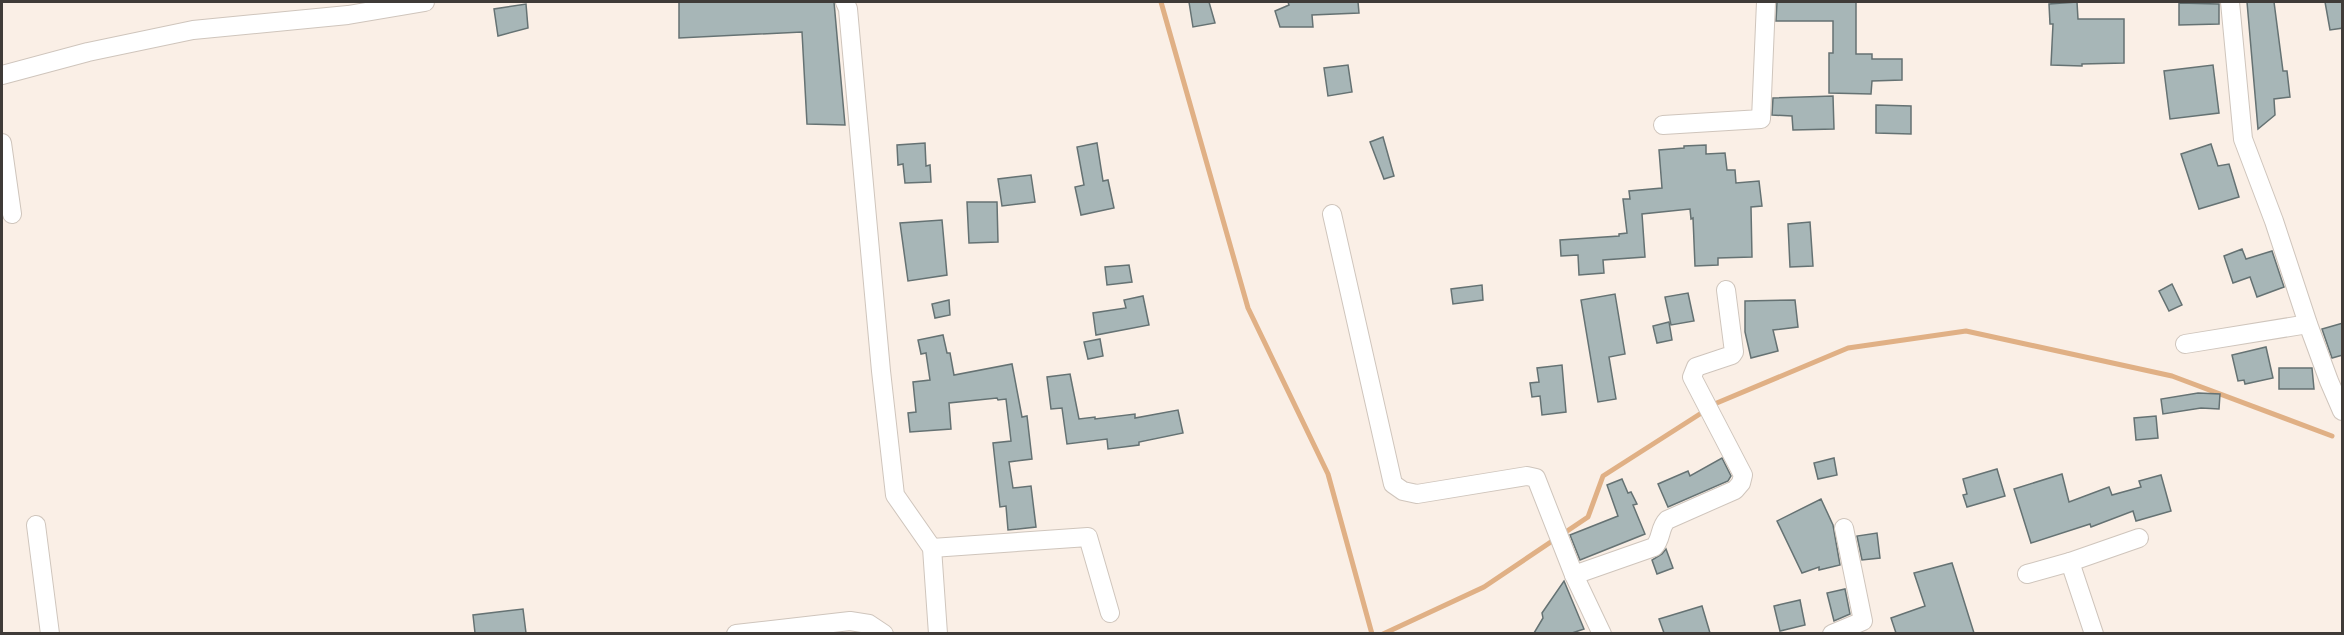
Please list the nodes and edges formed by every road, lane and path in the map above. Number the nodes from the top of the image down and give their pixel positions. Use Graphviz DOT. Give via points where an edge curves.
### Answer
graph roads {
  1 [pos="425,2"];
  2 [pos="845,2"];
  3 [pos="1766,2"];
  4 [pos="2230,2"];
  5 [pos="346,8"];
  6 [pos="2,75"];
  7 [pos="1663,125"];
  8 [pos="2,143"];
  9 [pos="12,214"];
  10 [pos="1332,214"];
  11 [pos="1726,290"];
  12 [pos="2308,324"];
  13 [pos="2185,344"];
  14 [pos="2343,411"];
  15 [pos="36,525"];
  16 [pos="1844,528"];
  17 [pos="2139,538"];
  18 [pos="932,548"];
  19 [pos="2070,562"];
  20 [pos="2027,574"];
  21 [pos="1574,575"];
  22 [pos="1110,613"];
  23 [pos="50,633"];
  24 [pos="736,633"];
  25 [pos="759,633"];
  26 [pos="884,633"];
  27 [pos="938,633"];
  28 [pos="1602,633"];
  29 [pos="1832,633"];
  30 [pos="2094,633"];
  1 -- 5 [label="street"];
  2 -- 18 [label="street" via="895,495"];
  3 -- 7 [label="street" via="1761,119"];
  4 -- 12 [label="street" via="2243,139"];
  5 -- 6 [label="street" via="193,30"];
  8 -- 9 [label="street"];
  10 -- 21 [label="street" via="1393,484 1417,494 1527,476 1536,478"];
  11 -- 21 [label="street" via="1734,352 1696,367 1692,377 1743,475 1741,483 1735,490 1666,520 1654,547"];
  12 -- 13 [label="street"];
  12 -- 14 [label="street"];
  15 -- 23 [label="street"];
  16 -- 29 [label="street" via="1863,621"];
  17 -- 19 [label="street"];
  18 -- 22 [label="street" via="1088,537"];
  18 -- 27 [label="street"];
  19 -- 20 [label="street"];
  19 -- 30 [label="street"];
  21 -- 28 [label="street"];
  24 -- 25 [label="street"];
  25 -- 26 [label="street" via="850,621 869,624"];
}
